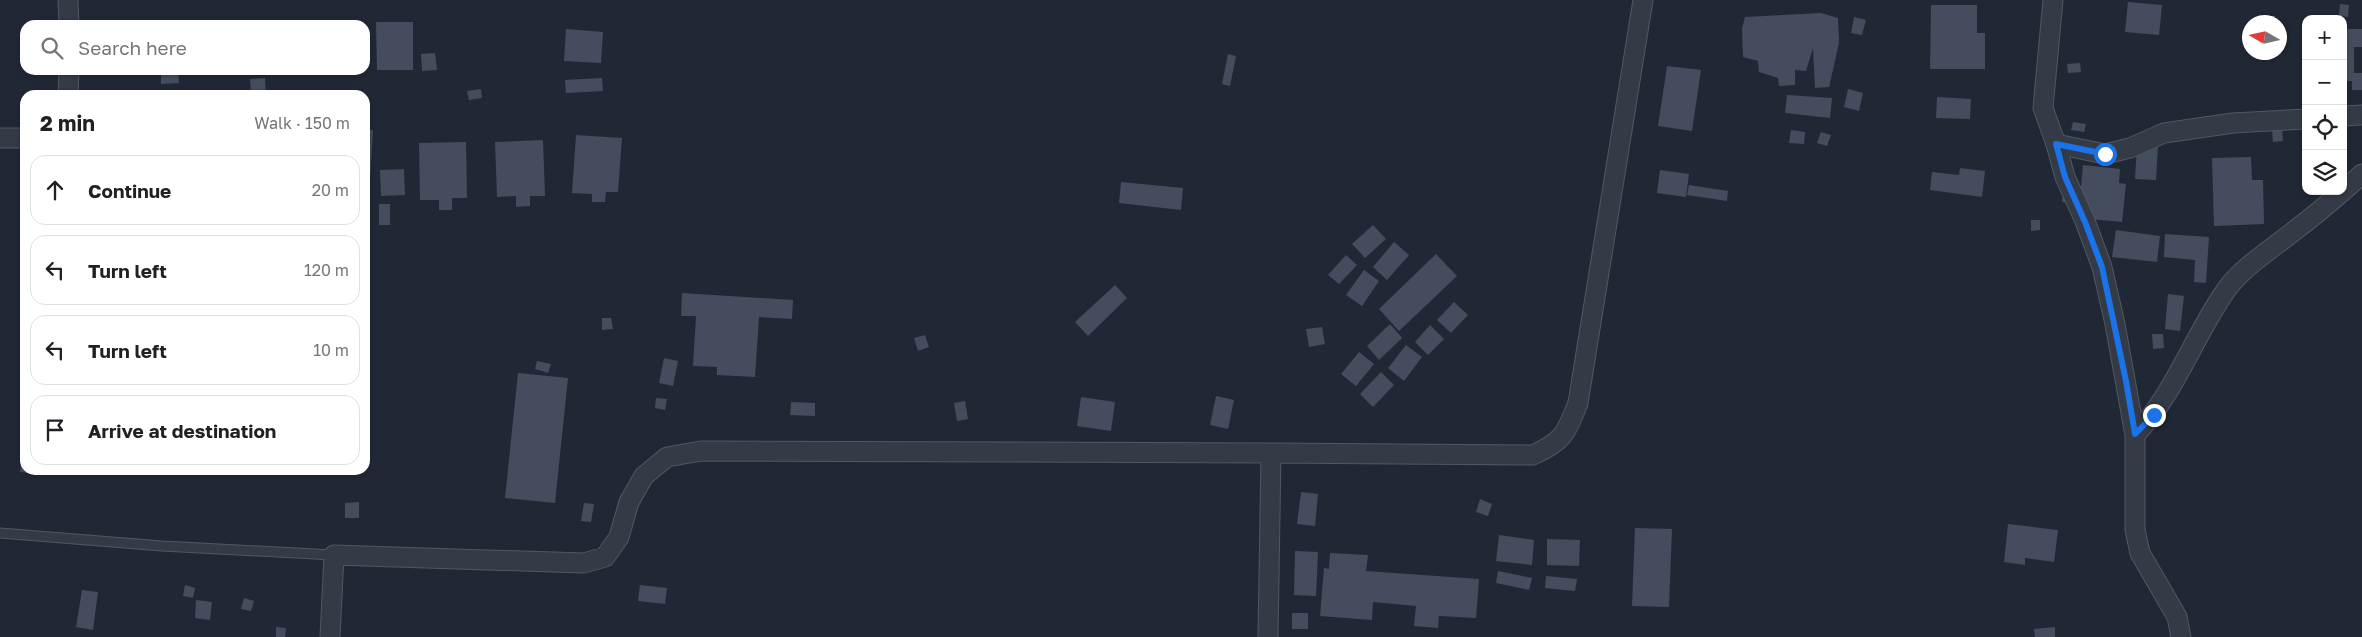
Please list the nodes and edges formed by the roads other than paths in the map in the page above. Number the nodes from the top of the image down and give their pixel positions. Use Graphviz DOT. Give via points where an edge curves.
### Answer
graph roads {
  1 [pos="68,0"];
  2 [pos="1643,0"];
  3 [pos="2053,0"];
  4 [pos="69,20"];
  5 [pos="69,75"];
  6 [pos="68,90"];
  7 [pos="2347,116"];
  8 [pos="2362,116"];
  9 [pos="2302,119"];
  10 [pos="0,138"];
  11 [pos="20,138"];
  12 [pos="2056,144"];
  13 [pos="2362,174"];
  14 [pos="2135,434"];
  15 [pos="1271,453"];
  16 [pos="0,533"];
  17 [pos="334,555"];
  18 [pos="330,637"];
  19 [pos="1268,637"];
  20 [pos="2182,637"];
  1 -- 4 [label="street"];
  2 -- 15 [label="street" via="1578,403 1566,432 1551,447 1533,455"];
  3 -- 12 [label="street" via="2043,108"];
  5 -- 6 [label="street"];
  7 -- 8 [label="street"];
  9 -- 12 [label="street" via="2232,123 2164,133 2130,148 2105,154"];
  10 -- 11 [label="street"];
  12 -- 14 [label="street" via="2065,177 2102,267"];
  13 -- 14 [label="street" via="2330,204 2250,265 2224,292 2182,370 2158,408"];
  14 -- 20 [label="street" via="2135,530 2140,552 2177,617"];
  15 -- 17 [label="street" via="701,451 667,457 644,476 629,502 619,537 605,557 584,563"];
  15 -- 19 [label="street"];
  16 -- 17 [label="lane"];
  17 -- 18 [label="street"];
}
